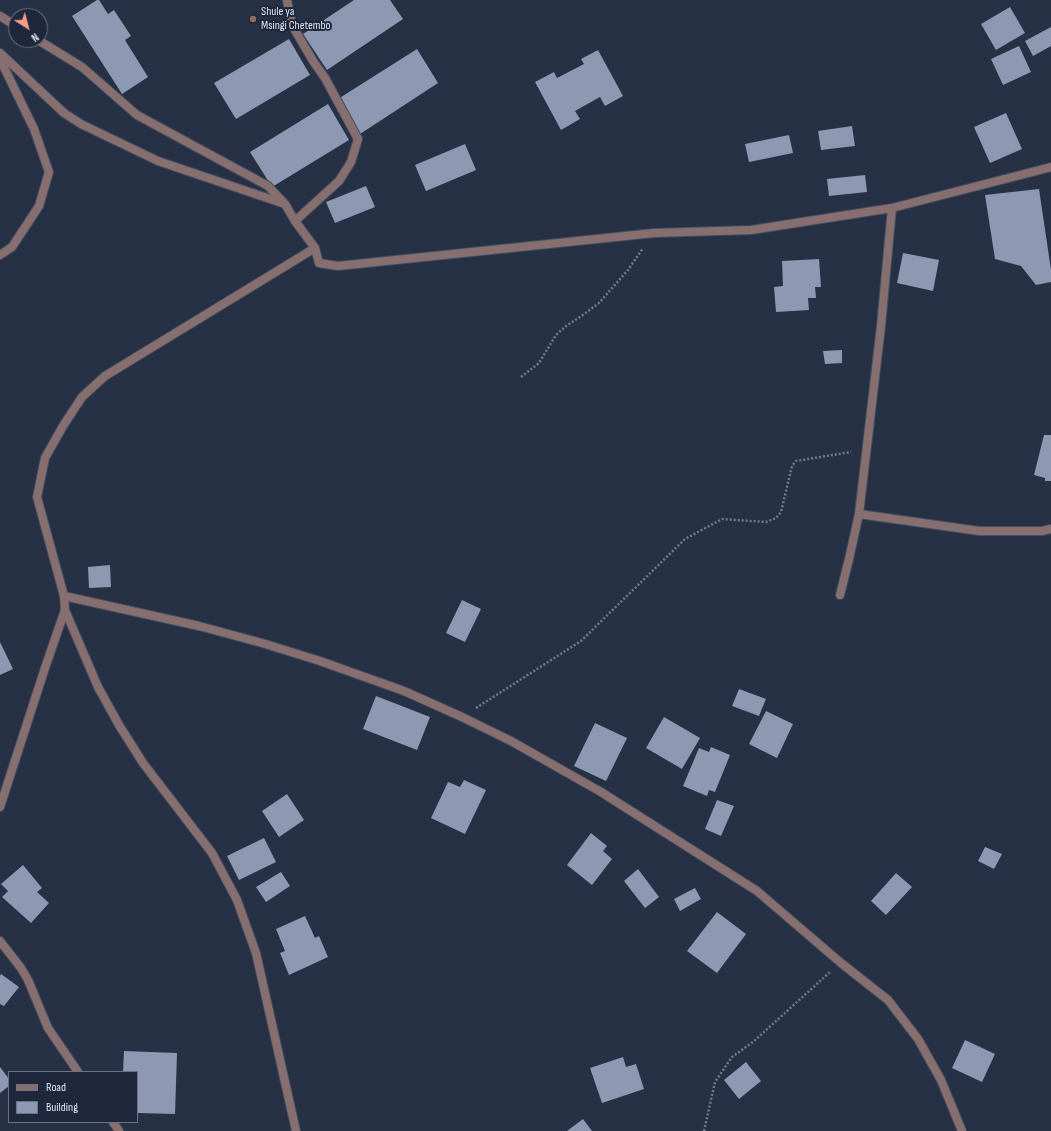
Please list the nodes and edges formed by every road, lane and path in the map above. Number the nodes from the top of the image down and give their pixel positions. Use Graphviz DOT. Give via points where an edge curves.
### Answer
graph roads {
  1 [pos="287,0"];
  2 [pos="48,46"];
  3 [pos="0,53"];
  4 [pos="0,59"];
  5 [pos="1051,168"];
  6 [pos="285,204"];
  7 [pos="892,208"];
  8 [pos="295,222"];
  9 [pos="654,233"];
  10 [pos="315,248"];
  11 [pos="0,255"];
  12 [pos="521,377"];
  13 [pos="866,450"];
  14 [pos="858,514"];
  15 [pos="1051,529"];
  16 [pos="840,595"];
  17 [pos="64,596"];
  18 [pos="65,610"];
  19 [pos="462,717"];
  20 [pos="0,807"];
  21 [pos="0,941"];
  22 [pos="841,963"];
  23 [pos="77,1071"];
  24 [pos="296,1131"];
  25 [pos="704,1131"];
  26 [pos="962,1131"];
  1 -- 8 [label="street" via="292,25 325,78 358,139 351,162 339,181"];
  2 -- 6 [label="street" via="82,67 137,115 268,186"];
  3 -- 6 [label="street" via="59,109 81,124 158,161"];
  4 -- 11 [label="street" via="34,128 49,172 39,206 12,247"];
  5 -- 7 [label="street"];
  6 -- 8 [label="street"];
  7 -- 9 [label="street" via="751,230"];
  7 -- 13 [label="street"];
  8 -- 10 [label="street"];
  9 -- 10 [label="street" via="338,266 320,263"];
  9 -- 12 [label="path" via="628,270 599,303 561,330 539,363"];
  10 -- 17 [label="street" via="105,376 82,397 45,458 37,497"];
  13 -- 14 [label="street"];
  13 -- 19 [label="path" via="796,461 792,466 782,512 776,518 766,522 722,520 685,539 581,641"];
  14 -- 15 [label="street" via="979,531"];
  14 -- 16 [label="street"];
  17 -- 18 [label="street"];
  17 -- 19 [label="street" via="199,626 269,645 404,691"];
  18 -- 20 [label="street"];
  18 -- 24 [label="street" via="98,687 118,725 143,763 212,853 237,900 256,953"];
  19 -- 22 [label="street" via="511,741 601,792 757,891"];
  21 -- 23 [label="street" via="22,968 48,1028"];
  22 -- 25 [label="path" via="732,1058 715,1082"];
  22 -- 26 [label="street" via="888,1000 918,1039 941,1080"];
}
